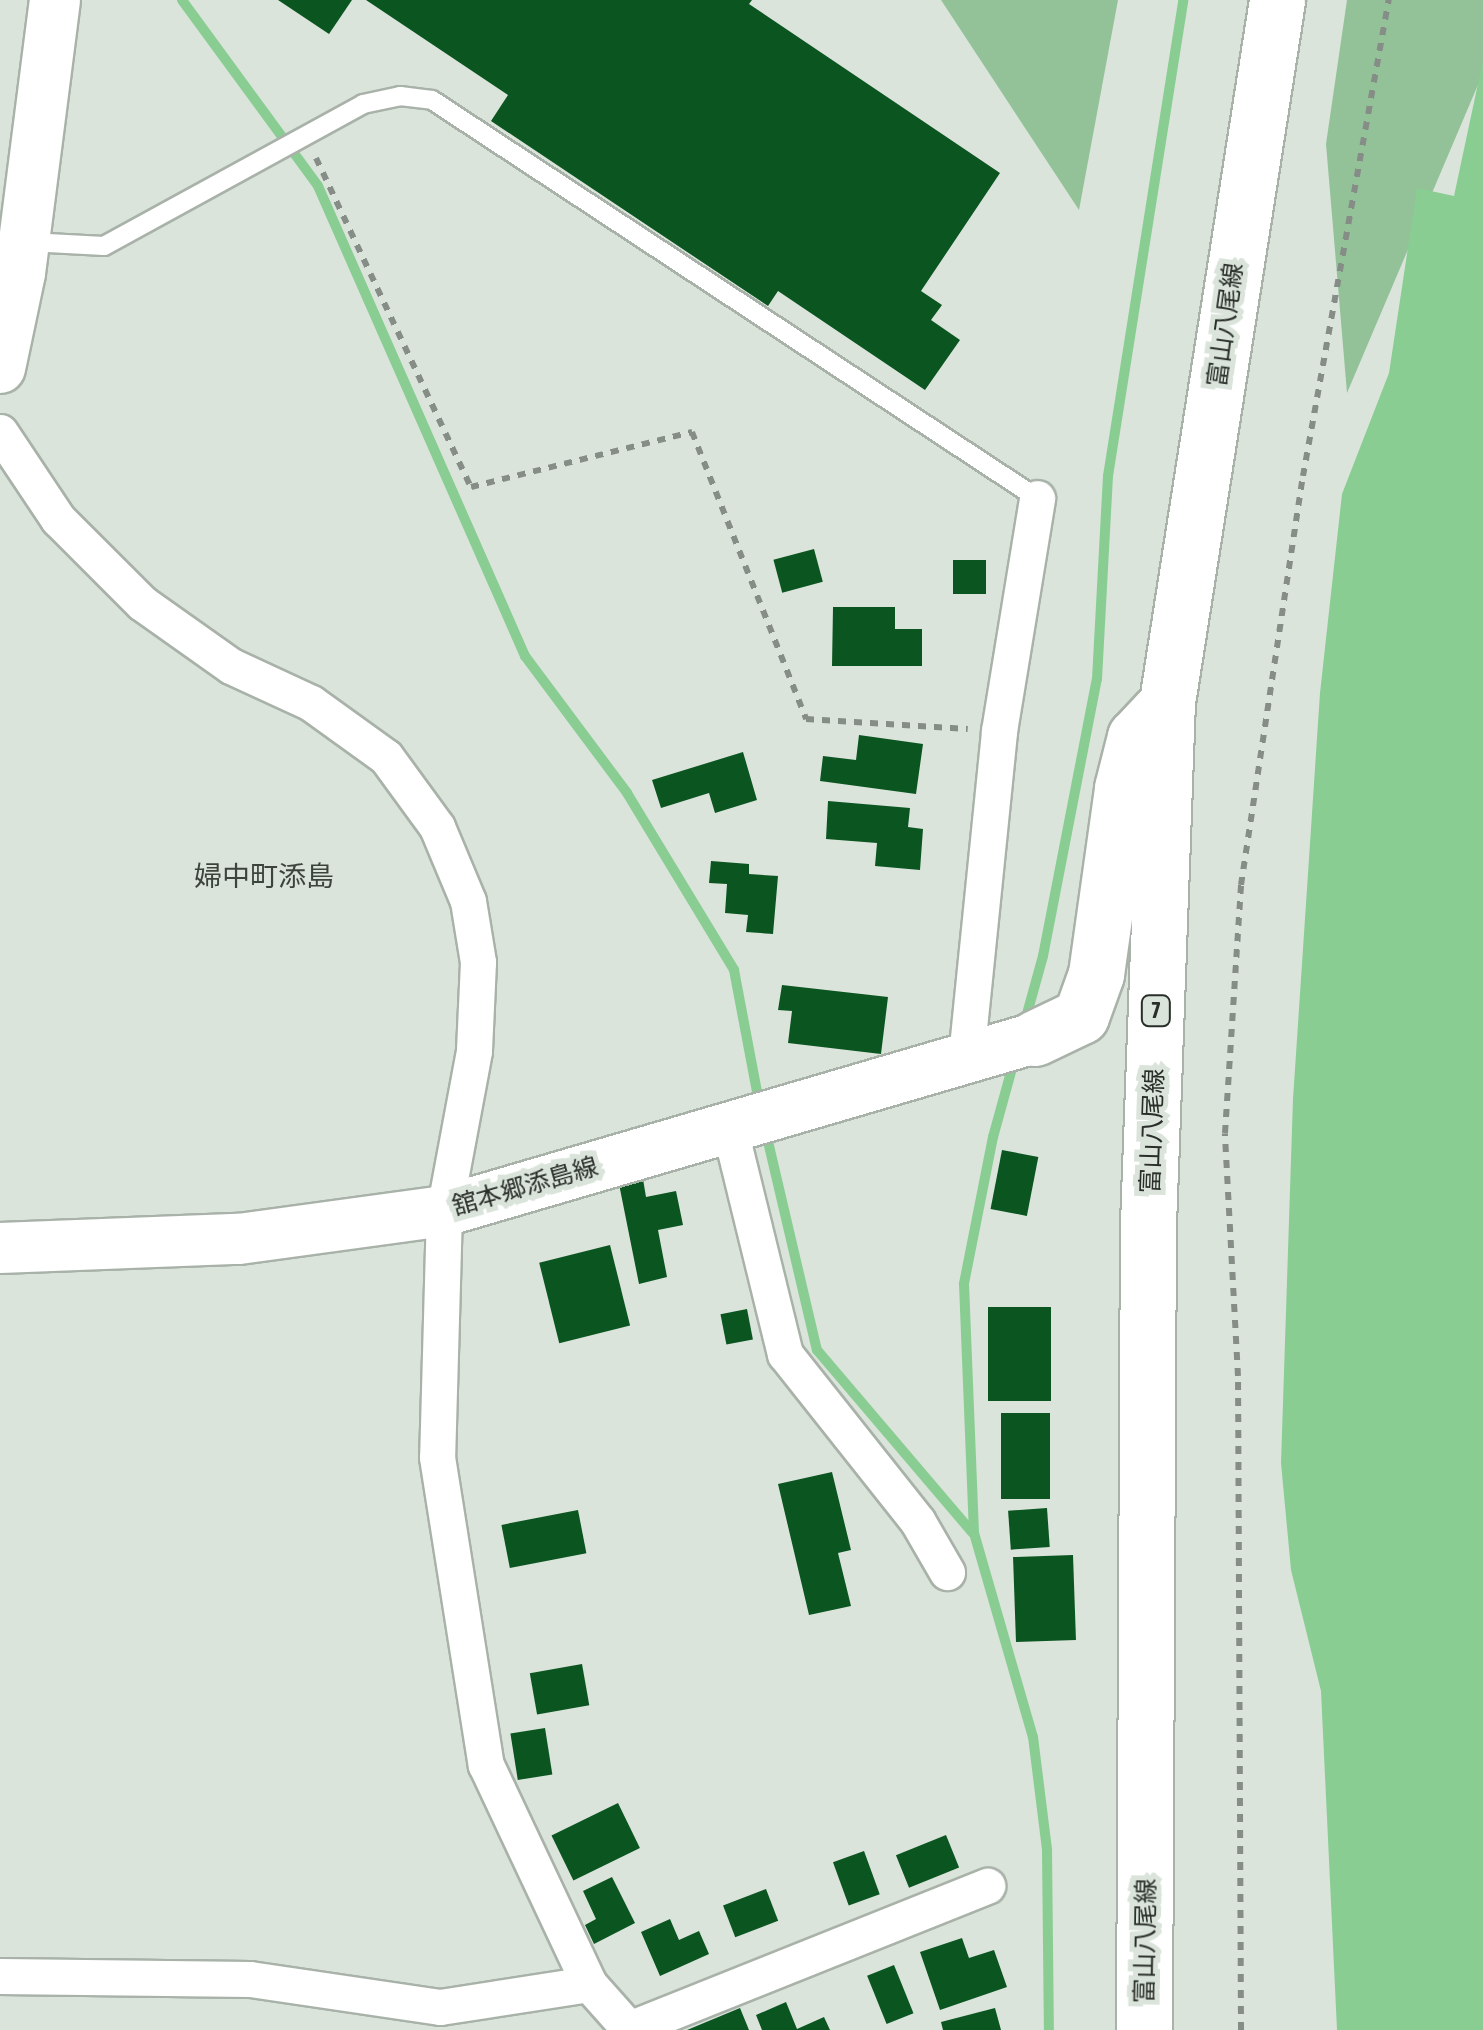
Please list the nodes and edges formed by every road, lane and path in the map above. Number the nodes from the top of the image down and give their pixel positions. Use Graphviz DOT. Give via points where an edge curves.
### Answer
graph roads {
  1 [pos="55,0"];
  2 [pos="1277,0"];
  3 [pos="1389,0"];
  4 [pos="306,136"];
  5 [pos="24,242"];
  6 [pos="0,368"];
  7 [pos="0,432"];
  8 [pos="1037,498"];
  9 [pos="1167,702"];
  10 [pos="999,731"];
  11 [pos="1005,1046"];
  12 [pos="730,1126"];
  13 [pos="444,1211"];
  14 [pos="0,1248"];
  15 [pos="947,1572"];
  16 [pos="987,1886"];
  17 [pos="0,1976"];
  18 [pos="589,1984"];
  19 [pos="630,2029"];
  20 [pos="1144,2030"];
  21 [pos="1241,2030"];
  1 -- 5 [label="main road"];
  2 -- 9 [label="main road, 富山八尾線 / 7"];
  3 -- 21 [label="path" via="1303,476 1242,885 1225,1133 1238,1376"];
  4 -- 5 [label="lane" via="104,246"];
  4 -- 8 [label="lane" via="363,104 400,96 432,100"];
  4 -- 10 [label="path" via="471,487 692,432 806,719"];
  5 -- 6 [label="main road"];
  7 -- 13 [label="street" via="58,519 142,603 231,666 310,703 386,757 437,828 468,902 478,962 474,1051"];
  8 -- 10 [label="street"];
  9 -- 11 [label="main road" via="1135,737 1096,974 1081,1016"];
  9 -- 20 [label="main road, 富山八尾線 / 7" via="1148,1224"];
  10 -- 11 [label="street"];
  11 -- 12 [label="main road, 舘本郷添島線"];
  12 -- 13 [label="main road, 舘本郷添島線"];
  12 -- 15 [label="street" via="785,1354 918,1522"];
  13 -- 14 [label="main road, 舘本郷添島線" via="240,1239"];
  13 -- 18 [label="street" via="437,1457 486,1764"];
  16 -- 19 [label="street"];
  17 -- 18 [label="street" via="250,1979 440,2006"];
  18 -- 19 [label="street"];
}
